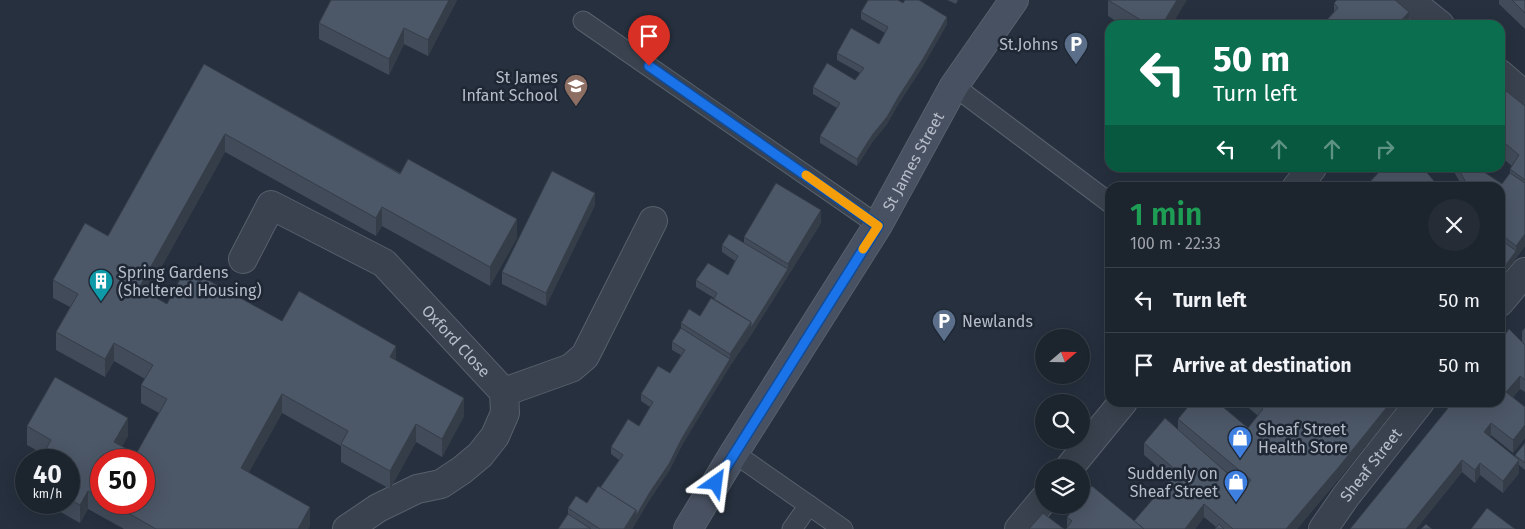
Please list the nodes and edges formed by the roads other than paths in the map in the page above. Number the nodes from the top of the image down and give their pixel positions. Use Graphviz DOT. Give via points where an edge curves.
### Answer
graph roads {
  1 [pos="1014,0"];
  2 [pos="1409,0"];
  3 [pos="583,20"];
  4 [pos="1434,20"];
  5 [pos="1505,78"];
  6 [pos="954,86"];
  7 [pos="1525,96"];
  8 [pos="1309,172"];
  9 [pos="1301,182"];
  10 [pos="1105,199"];
  11 [pos="653,221"];
  12 [pos="878,226"];
  13 [pos="242,259"];
  14 [pos="1525,272"];
  15 [pos="1505,296"];
  16 [pos="504,392"];
  17 [pos="1119,407"];
  18 [pos="1416,407"];
  19 [pos="734,453"];
  20 [pos="1076,459"];
  21 [pos="809,505"];
  22 [pos="1035,510"];
  23 [pos="347,529"];
  24 [pos="688,529"];
  25 [pos="792,529"];
  26 [pos="843,529"];
  27 [pos="1019,529"];
  28 [pos="1323,529"];
  1 -- 6 [label="main road, St James Street"];
  2 -- 4 [label="street"];
  3 -- 12 [label="lane"];
  5 -- 7 [label="street"];
  6 -- 10 [label="lane"];
  6 -- 12 [label="main road, St James Street"];
  8 -- 9 [label="street"];
  11 -- 16 [label="street" via="586,356 571,368"];
  12 -- 19 [label="main road, St James Street"];
  13 -- 16 [label="street, Oxford Close" via="271,206 384,262"];
  14 -- 15 [label="street"];
  16 -- 23 [label="street, Oxford Close" via="505,413 494,436 462,470 441,484 417,489 378,508"];
  17 -- 20 [label="street"];
  18 -- 28 [label="street, Sheaf Street"];
  19 -- 21 [label="lane"];
  19 -- 24 [label="main road, St James Street"];
  21 -- 25 [label="lane"];
  21 -- 26 [label="lane"];
  22 -- 27 [label="street"];
}
